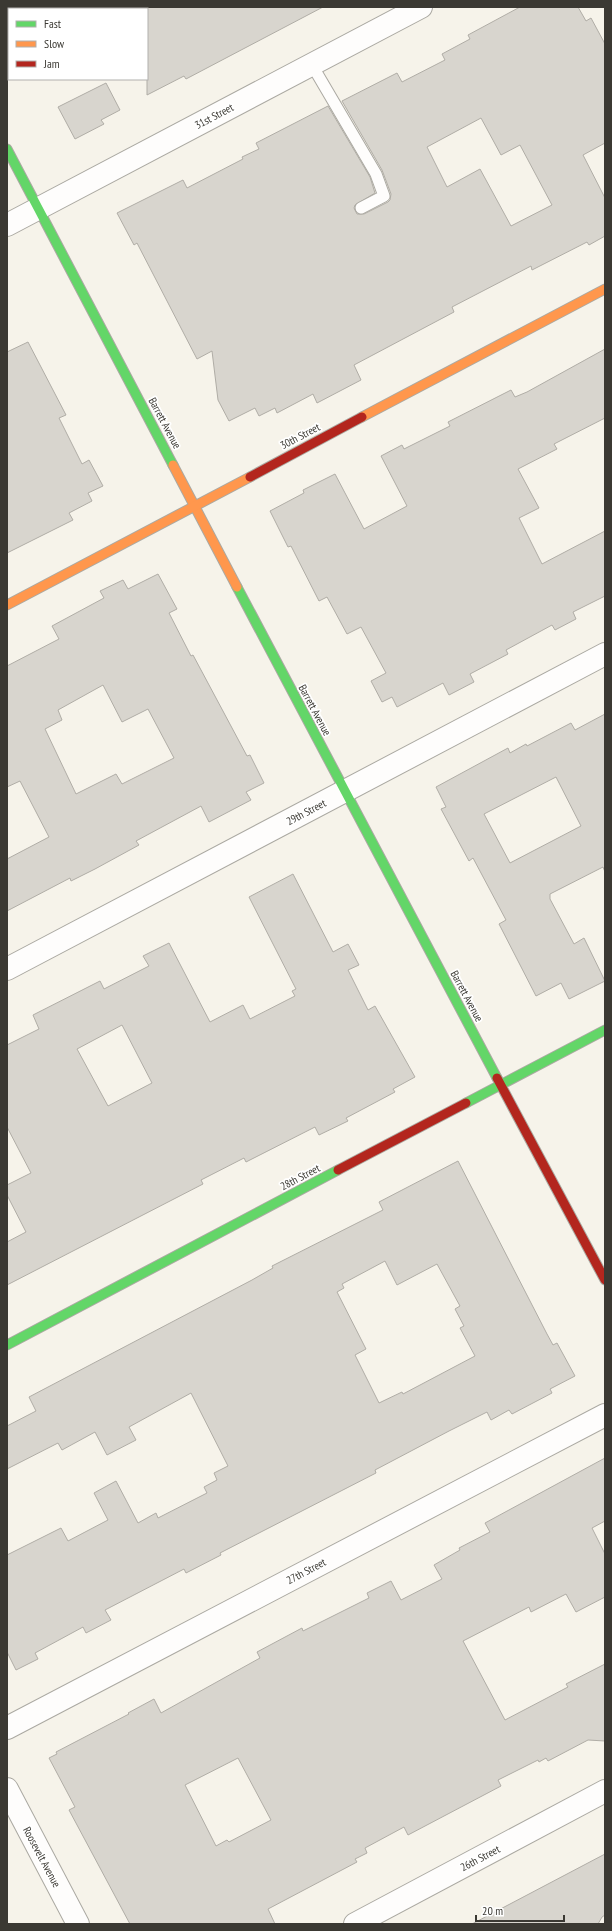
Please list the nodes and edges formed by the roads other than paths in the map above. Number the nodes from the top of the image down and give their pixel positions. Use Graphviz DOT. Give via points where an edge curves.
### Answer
graph roads {
  1 [pos="421,7"];
  2 [pos="312,65"];
  3 [pos="7,149"];
  4 [pos="39,208"];
  5 [pos="361,208"];
  6 [pos="7,225"];
  7 [pos="605,289"];
  8 [pos="194,505"];
  9 [pos="7,604"];
  10 [pos="605,654"];
  11 [pos="344,792"];
  12 [pos="7,969"];
  13 [pos="605,1030"];
  14 [pos="500,1085"];
  15 [pos="605,1280"];
  16 [pos="7,1345"];
  17 [pos="605,1415"];
  18 [pos="7,1728"];
  19 [pos="7,1789"];
  20 [pos="605,1791"];
  21 [pos="78,1924"];
  22 [pos="355,1924"];
  1 -- 2 [label="street, 31st Street"];
  2 -- 4 [label="street, 31st Street"];
  2 -- 5 [label="lane" via="376,174 384,196"];
  3 -- 4 [label="street, Barrett Avenue"];
  4 -- 6 [label="street, 31st Street"];
  4 -- 8 [label="street, Barrett Avenue"];
  7 -- 8 [label="street, 30th Street"];
  8 -- 9 [label="street, 30th Street"];
  8 -- 11 [label="street, Barrett Avenue"];
  10 -- 11 [label="street, 29th Street"];
  11 -- 12 [label="street, 29th Street"];
  11 -- 14 [label="street, Barrett Avenue"];
  13 -- 14 [label="street, 28th Street"];
  14 -- 15 [label="street, Barrett Avenue"];
  14 -- 16 [label="street, 28th Street"];
  17 -- 18 [label="street, 27th Street"];
  19 -- 21 [label="street, Roosevelt Avenue"];
  20 -- 22 [label="street, 26th Street"];
}
